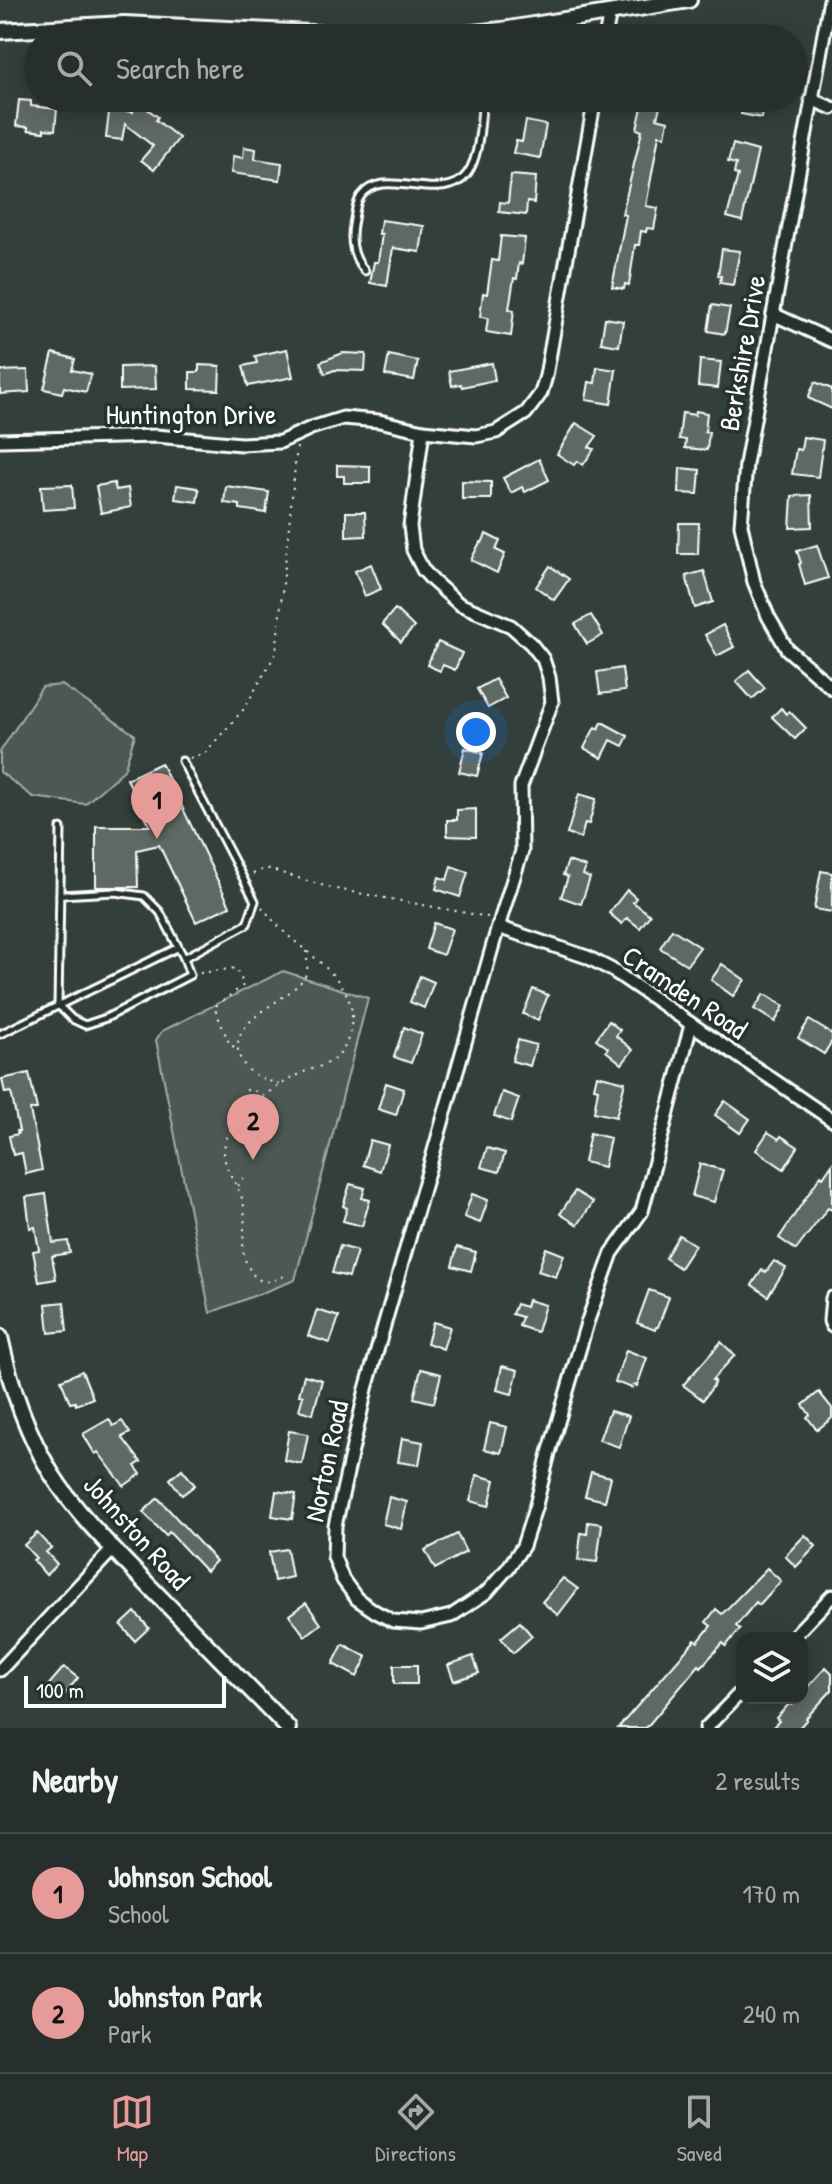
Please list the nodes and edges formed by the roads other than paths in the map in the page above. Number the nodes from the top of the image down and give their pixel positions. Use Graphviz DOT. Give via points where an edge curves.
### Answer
graph roads {
  1 [pos="689,0"];
  2 [pos="830,0"];
  3 [pos="610,12"];
  4 [pos="547,24"];
  5 [pos="608,24"];
  6 [pos="24,30"];
  7 [pos="0,31"];
  8 [pos="811,99"];
  9 [pos="832,108"];
  10 [pos="481,112"];
  11 [pos="593,112"];
  12 [pos="365,271"];
  13 [pos="773,314"];
  14 [pos="832,341"];
  15 [pos="423,431"];
  16 [pos="0,440"];
  17 [pos="832,688"];
  18 [pos="182,761"];
  19 [pos="61,828"];
  20 [pos="60,895"];
  21 [pos="499,923"];
  22 [pos="177,948"];
  23 [pos="184,958"];
  24 [pos="58,1005"];
  25 [pos="691,1025"];
  26 [pos="0,1034"];
  27 [pos="832,1120"];
  28 [pos="832,1298"];
  29 [pos="832,1326"];
  30 [pos="0,1337"];
  31 [pos="3,1369"];
  32 [pos="113,1549"];
  33 [pos="832,1596"];
  34 [pos="798,1632"];
  35 [pos="0,1670"];
  36 [pos="736,1697"];
  37 [pos="288,1728"];
  38 [pos="706,1728"];
  1 -- 3 [label="street"];
  2 -- 8 [label="street, Berkshire Drive"];
  3 -- 4 [label="street"];
  3 -- 5 [label="street"];
  6 -- 7 [label="street"];
  8 -- 9 [label="street"];
  8 -- 13 [label="street, Berkshire Drive"];
  10 -- 12 [label="lane" via="474,160 461,179 435,189 386,184 360,196 351,237"];
  11 -- 15 [label="street, Huntington Drive" via="541,393 526,413 496,432 476,436"];
  13 -- 14 [label="street"];
  13 -- 17 [label="street, Berkshire Drive" via="746,464 741,525 768,616 787,649"];
  15 -- 16 [label="street, Huntington Drive" via="343,418 280,442 156,436"];
  15 -- 21 [label="street, Norton Road" via="410,526 423,570 459,604 511,626 543,659 549,677 552,702 521,786 522,851"];
  18 -- 23 [label="lane" via="255,901 247,924"];
  19 -- 20 [label="lane"];
  20 -- 22 [label="lane" via="144,896 160,912"];
  20 -- 24 [label="lane"];
  21 -- 25 [label="street, Cramden Road" via="612,970"];
  21 -- 25 [label="street, Norton Road" via="366,1389 335,1526 334,1557 343,1580 357,1599 393,1621 421,1623 451,1616 487,1592 523,1546 592,1309 612,1253 642,1211"];
  22 -- 23 [label="lane"];
  22 -- 24 [label="lane"];
  23 -- 24 [label="lane" via="190,975 106,1018 85,1025"];
  24 -- 26 [label="lane"];
  25 -- 27 [label="street, Cramden Road"];
  28 -- 29 [label="street"];
  30 -- 31 [label="street, Johnston Road"];
  31 -- 32 [label="street, Johnston Road" via="51,1473"];
  32 -- 35 [label="street"];
  32 -- 37 [label="street, Johnston Road"];
  33 -- 34 [label="street"];
  36 -- 38 [label="street"];
}
